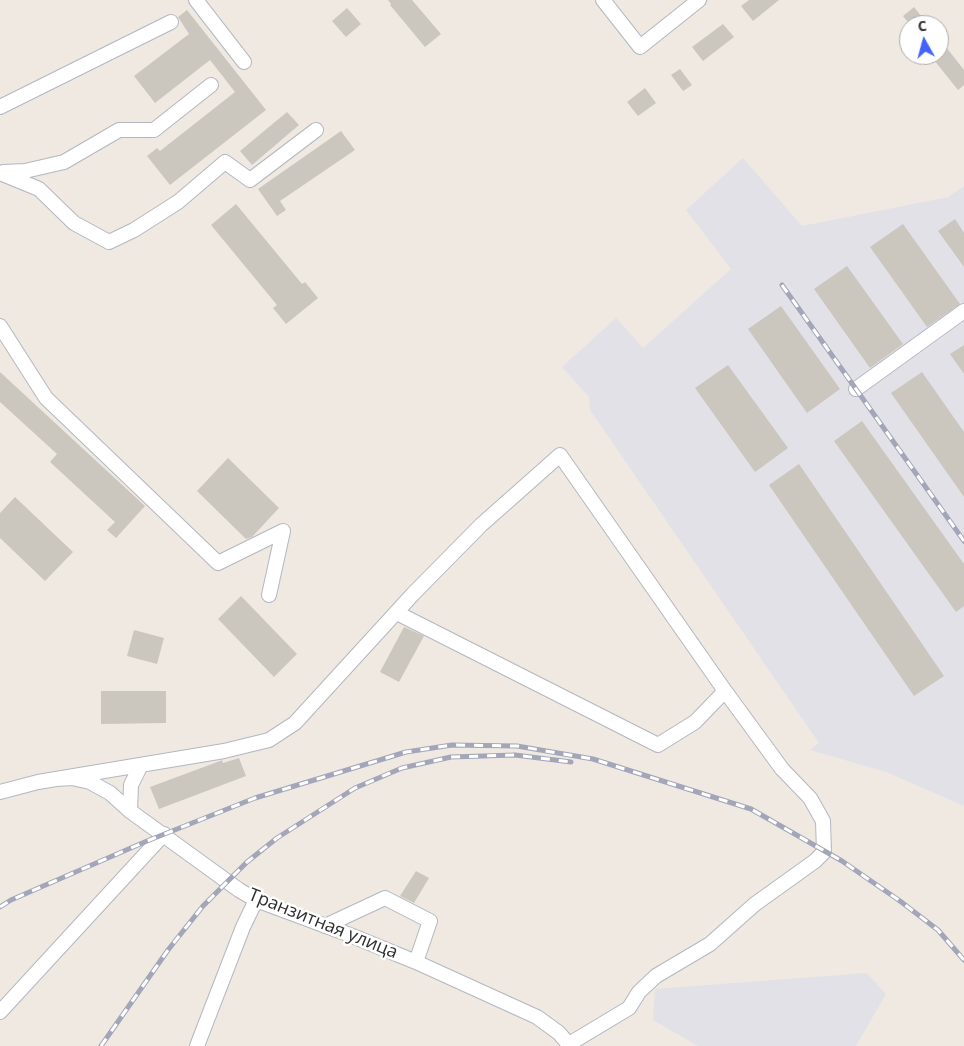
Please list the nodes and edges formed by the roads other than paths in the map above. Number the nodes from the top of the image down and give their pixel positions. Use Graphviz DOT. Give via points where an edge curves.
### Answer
graph roads {
  1 [pos="196,0"];
  2 [pos="603,0"];
  3 [pos="699,0"];
  4 [pos="171,22"];
  5 [pos="244,62"];
  6 [pos="211,85"];
  7 [pos="0,107"];
  8 [pos="316,130"];
  9 [pos="0,172"];
  10 [pos="964,312"];
  11 [pos="0,326"];
  12 [pos="856,389"];
  13 [pos="269,595"];
  14 [pos="397,613"];
  15 [pos="725,691"];
  16 [pos="141,766"];
  17 [pos="56,779"];
  18 [pos="0,792"];
  19 [pos="130,811"];
  20 [pos="164,834"];
  21 [pos="256,900"];
  22 [pos="325,926"];
  23 [pos="416,962"];
  24 [pos="0,1012"];
  25 [pos="570,1045"];
  26 [pos="197,1046"];
  1 -- 5 [label="street"];
  2 -- 3 [label="street" via="640,47"];
  4 -- 7 [label="street"];
  6 -- 9 [label="street" via="154,130 119,130 64,162 25,171"];
  8 -- 9 [label="street" via="250,180 225,162 178,202 108,242 74,223 39,189"];
  10 -- 12 [label="street"];
  11 -- 13 [label="street" via="46,398 218,563 284,531"];
  14 -- 15 [label="street" via="658,745 695,722"];
  14 -- 15 [label="street" via="481,525 560,455"];
  14 -- 16 [label="street" via="296,723 269,740"];
  15 -- 25 [label="street" via="782,769 810,798 823,821 824,852 755,904 710,944 656,976 639,992 629,1008"];
  16 -- 17 [label="street"];
  16 -- 19 [label="street" via="131,785"];
  17 -- 18 [label="street, Транзитная улица"];
  17 -- 19 [label="street, Транзитная улица" via="90,782 110,793"];
  19 -- 20 [label="street, Транзитная улица"];
  20 -- 21 [label="street, Транзитная улица"];
  20 -- 24 [label="street"];
  21 -- 22 [label="street, Транзитная улица"];
  21 -- 26 [label="street"];
  22 -- 23 [label="street, Транзитная улица"];
  22 -- 23 [label="street" via="385,898 430,921"];
  23 -- 25 [label="street, Транзитная улица" via="537,1018"];
}
